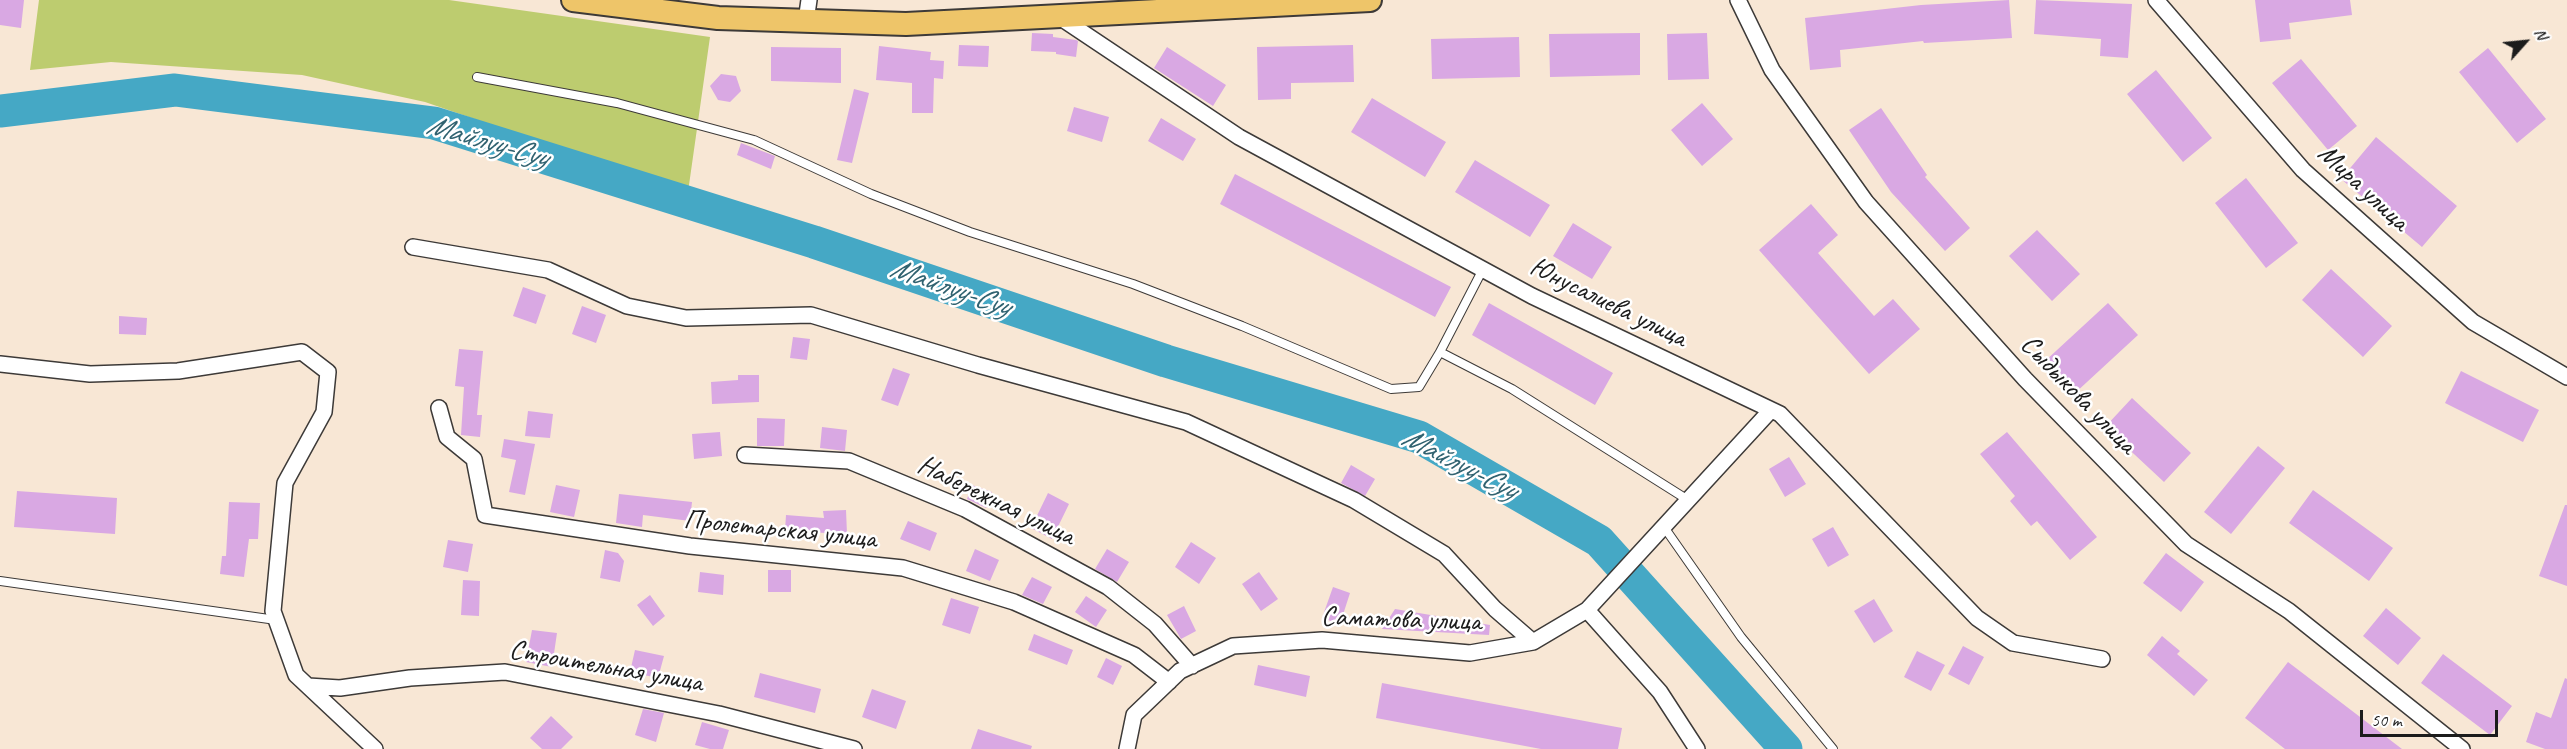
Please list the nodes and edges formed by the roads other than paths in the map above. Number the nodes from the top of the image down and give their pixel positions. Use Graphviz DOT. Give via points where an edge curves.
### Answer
graph roads {
  1 [pos="573,0"];
  2 [pos="1370,0"];
  3 [pos="1738,0"];
  4 [pos="2156,0"];
  5 [pos="808,10"];
  6 [pos="1058,16"];
  7 [pos="477,77"];
  8 [pos="412,247"];
  9 [pos="1482,269"];
  10 [pos="1440,352"];
  11 [pos="0,364"];
  12 [pos="2567,377"];
  13 [pos="439,408"];
  14 [pos="1771,410"];
  15 [pos="745,455"];
  16 [pos="1688,500"];
  17 [pos="1664,527"];
  18 [pos="0,581"];
  19 [pos="1587,610"];
  20 [pos="276,620"];
  21 [pos="1533,642"];
  22 [pos="2102,659"];
  23 [pos="1192,666"];
  24 [pos="1169,682"];
  25 [pos="308,686"];
  26 [pos="375,749"];
  27 [pos="854,749"];
  28 [pos="1127,749"];
  29 [pos="1697,749"];
  30 [pos="1833,749"];
  31 [pos="2462,749"];
  1 -- 5 [label="main road" via="718,18"];
  2 -- 6 [label="main road"];
  3 -- 31 [label="street, Сыдыкова улица" via="1772,70 1866,202 2033,388 2186,544 2289,611"];
  4 -- 12 [label="street, Мира улица" via="2303,170 2328,193 2473,322"];
  5 -- 6 [label="main road" via="906,24"];
  6 -- 9 [label="street, Юнусалиева улица" via="1239,137"];
  7 -- 10 [label="lane" via="617,103 754,140 871,194 970,232 1155,292 1391,389 1419,387"];
  8 -- 21 [label="street" via="548,270 627,306 686,318 811,315 1186,422 1354,500 1444,554 1495,609"];
  9 -- 10 [label="lane"];
  9 -- 14 [label="street, Юнусалиева улица"];
  10 -- 16 [label="lane" via="1512,389"];
  11 -- 20 [label="street" via="90,374 178,370 302,352 328,372 324,412 285,483 273,611"];
  13 -- 24 [label="street, Пролетарская улица" via="447,437 474,459 485,515 690,546 903,568 1014,602 1134,655"];
  14 -- 16 [label="street, Саматова улица"];
  14 -- 22 [label="street, Юнусалиева улица" via="1780,414 1977,618 2013,643"];
  15 -- 23 [label="street, Набережная улица" via="849,461 965,509 1108,587 1155,624"];
  16 -- 17 [label="street, Саматова улица"];
  17 -- 19 [label="street, Саматова улица"];
  17 -- 30 [label="lane" via="1741,637"];
  18 -- 20 [label="lane"];
  19 -- 21 [label="street, Саматова улица"];
  19 -- 29 [label="street" via="1660,692"];
  20 -- 25 [label="street" via="296,675"];
  21 -- 23 [label="street, Саматова улица" via="1470,653 1322,640 1233,646"];
  23 -- 24 [label="street, Саматова улица"];
  24 -- 28 [label="street, Саматова улица" via="1134,716"];
  25 -- 26 [label="street"];
  25 -- 27 [label="street, Строительная улица" via="340,688 410,678 505,672 719,714"];
}
